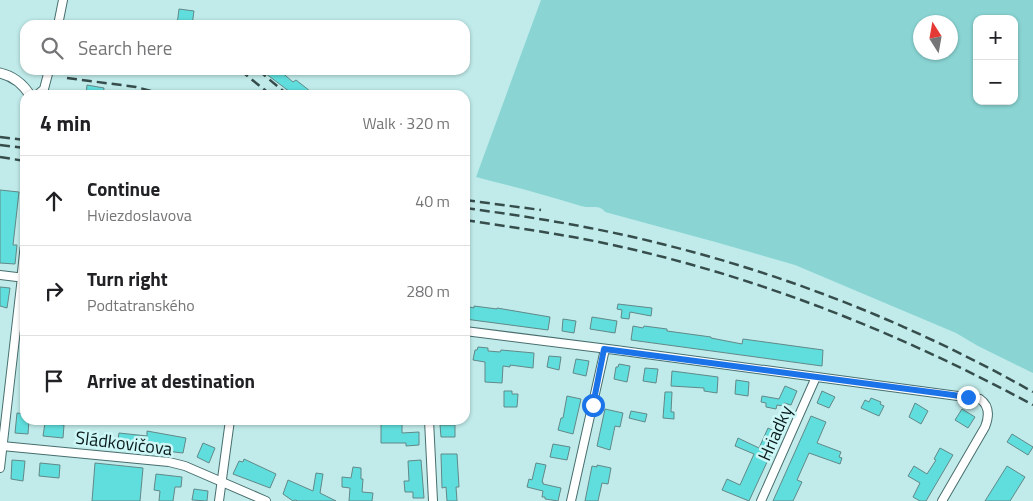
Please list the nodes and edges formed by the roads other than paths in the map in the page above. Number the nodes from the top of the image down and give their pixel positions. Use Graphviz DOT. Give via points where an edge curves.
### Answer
graph roads {
  1 [pos="63,0"];
  2 [pos="59,20"];
  3 [pos="0,72"];
  4 [pos="48,75"];
  5 [pos="26,90"];
  6 [pos="43,90"];
  7 [pos="0,275"];
  8 [pos="20,278"];
  9 [pos="20,302"];
  10 [pos="470,333"];
  11 [pos="604,349"];
  12 [pos="816,377"];
  13 [pos="229,425"];
  14 [pos="429,425"];
  15 [pos="2,446"];
  16 [pos="0,468"];
  17 [pos="222,482"];
  18 [pos="219,501"];
  19 [pos="266,501"];
  20 [pos="433,501"];
  21 [pos="571,501"];
  22 [pos="761,501"];
  23 [pos="942,501"];
  1 -- 2 [label="street"];
  3 -- 5 [label="street"];
  4 -- 6 [label="street"];
  7 -- 8 [label="street"];
  9 -- 15 [label="street"];
  10 -- 11 [label="street"];
  11 -- 12 [label="street"];
  11 -- 21 [label="street"];
  12 -- 22 [label="street, Hriadky"];
  12 -- 23 [label="street" via="982,401 988,416 986,427"];
  13 -- 17 [label="street"];
  14 -- 20 [label="street"];
  15 -- 16 [label="street"];
  15 -- 17 [label="street, Sládkovičova" via="169,462"];
  17 -- 18 [label="street"];
  17 -- 19 [label="street, Sládkovičova"];
}
